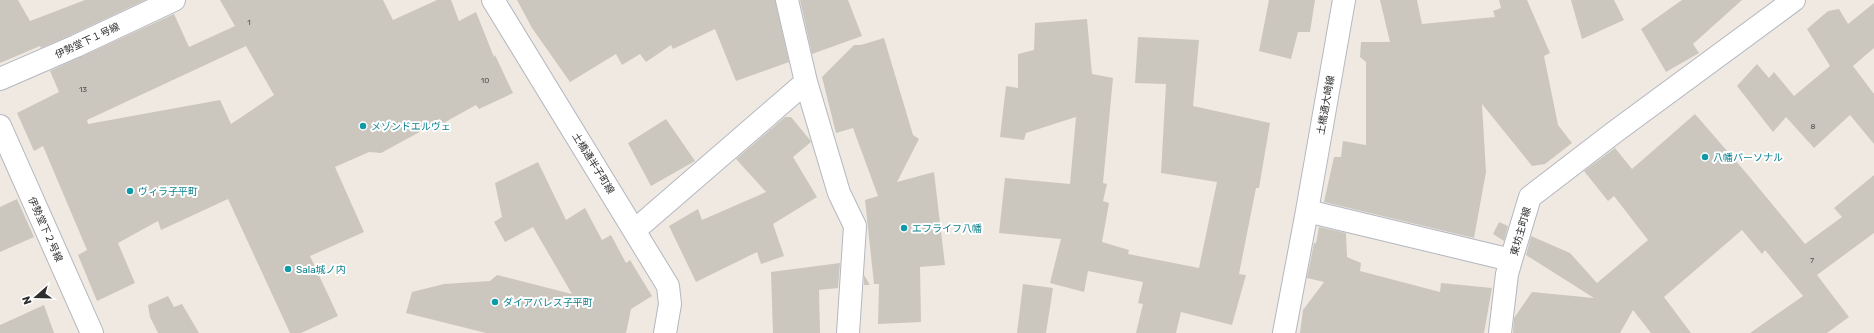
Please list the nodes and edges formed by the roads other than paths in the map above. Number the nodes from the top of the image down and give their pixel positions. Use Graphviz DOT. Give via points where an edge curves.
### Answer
graph roads {
  1 [pos="174,0"];
  2 [pos="493,0"];
  3 [pos="786,0"];
  4 [pos="1344,0"];
  5 [pos="1794,0"];
  6 [pos="0,79"];
  7 [pos="806,82"];
  8 [pos="0,126"];
  9 [pos="1308,210"];
  10 [pos="636,230"];
  11 [pos="1511,260"];
  12 [pos="92,333"];
  13 [pos="664,333"];
  14 [pos="848,333"];
  15 [pos="1284,333"];
  16 [pos="1500,333"];
  1 -- 6 [label="street, 伊勢堂下１号線"];
  2 -- 10 [label="street, 土橋通半子町線"];
  3 -- 7 [label="street"];
  4 -- 9 [label="street, 土橋通大崎線"];
  5 -- 11 [label="street, 東坊主町線" via="1530,197"];
  7 -- 10 [label="street"];
  7 -- 14 [label="street" via="839,193 855,226"];
  8 -- 12 [label="street, 伊勢堂下２号線"];
  9 -- 11 [label="street, 東坊主町線"];
  9 -- 15 [label="street"];
  10 -- 13 [label="street, 土橋通半子町線" via="668,286 670,304"];
  11 -- 16 [label="street"];
}
